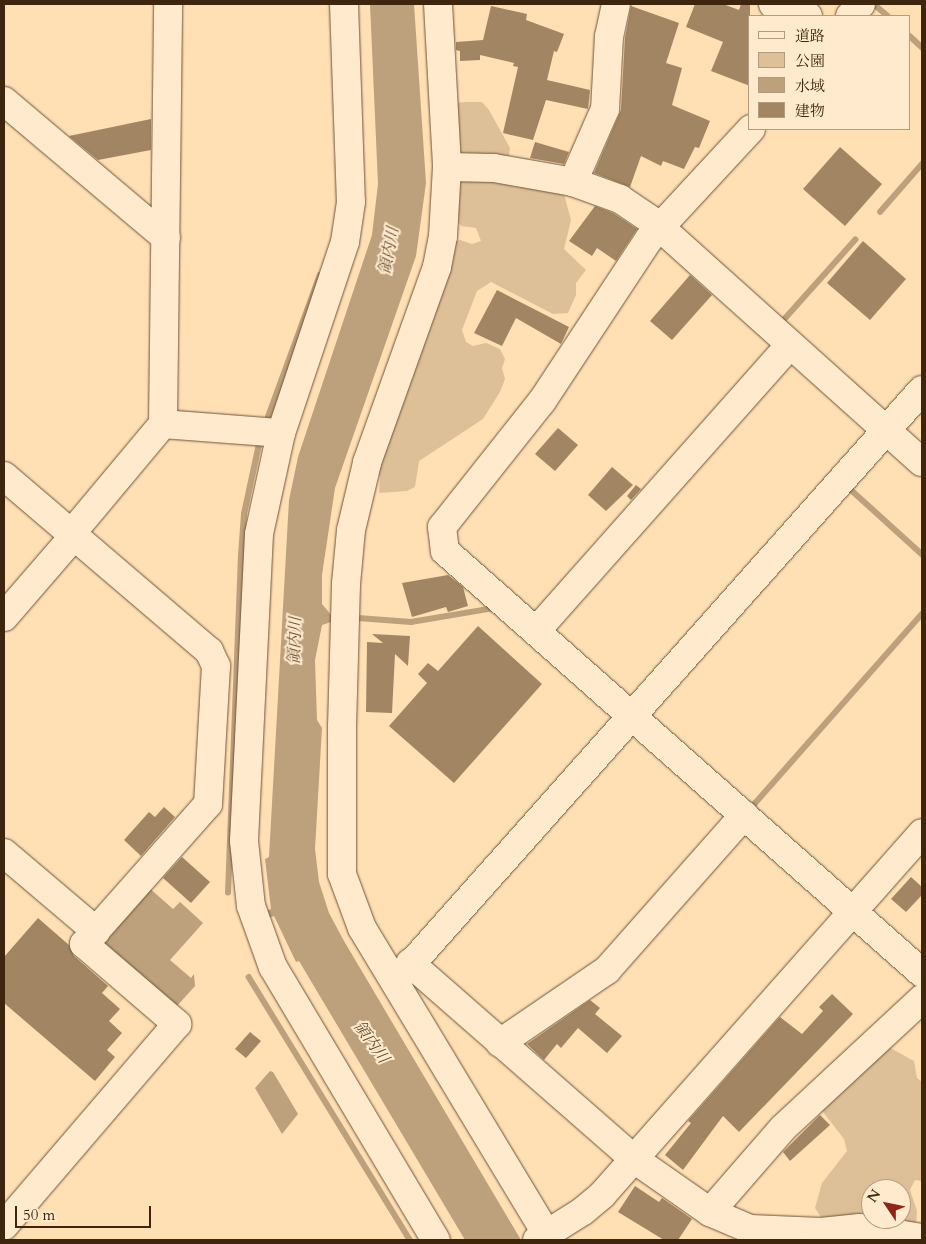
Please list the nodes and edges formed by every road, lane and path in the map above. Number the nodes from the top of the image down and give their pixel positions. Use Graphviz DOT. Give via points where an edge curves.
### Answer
graph roads {
  1 [pos="168,4"];
  2 [pos="344,4"];
  3 [pos="438,4"];
  4 [pos="616,4"];
  5 [pos="773,4"];
  6 [pos="861,4"];
  7 [pos="805,15"];
  8 [pos="851,15"];
  9 [pos="4,101"];
  10 [pos="750,130"];
  11 [pos="447,167"];
  12 [pos="573,182"];
  13 [pos="661,230"];
  14 [pos="166,238"];
  15 [pos="790,345"];
  16 [pos="922,390"];
  17 [pos="163,424"];
  18 [pos="886,430"];
  19 [pos="281,433"];
  20 [pos="922,462"];
  21 [pos="4,476"];
  22 [pos="72,535"];
  23 [pos="4,617"];
  24 [pos="536,632"];
  25 [pos="631,715"];
  26 [pos="744,816"];
  27 [pos="922,832"];
  28 [pos="4,853"];
  29 [pos="4,877"];
  30 [pos="853,912"];
  31 [pos="90,938"];
  32 [pos="403,972"];
  33 [pos="922,973"];
  34 [pos="922,999"];
  35 [pos="500,1042"];
  36 [pos="634,1159"];
  37 [pos="710,1212"];
  38 [pos="4,1226"];
  39 [pos="544,1238"];
  40 [pos="922,1238"];
  41 [pos="436,1240"];
  1 -- 14 [label="street"];
  2 -- 19 [label="street" via="351,202 344,242"];
  3 -- 11 [label="street"];
  4 -- 12 [label="street" via="609,36 605,109"];
  5 -- 7 [label="street"];
  6 -- 8 [label="street"];
  9 -- 14 [label="street"];
  10 -- 13 [label="street"];
  11 -- 12 [label="street" via="494,168"];
  11 -- 32 [label="street" via="444,236 367,463 352,530 346,584 342,874 362,928"];
  12 -- 13 [label="street" via="620,199"];
  13 -- 15 [label="street"];
  13 -- 24 [label="street" via="649,239 542,401 442,528 445,551"];
  14 -- 17 [label="street"];
  15 -- 18 [label="street"];
  15 -- 24 [label="street"];
  16 -- 18 [label="street"];
  17 -- 19 [label="street"];
  17 -- 22 [label="street"];
  18 -- 20 [label="street"];
  18 -- 25 [label="street"];
  19 -- 41 [label="street" via="259,534 256,578 244,841 251,906 273,967"];
  21 -- 22 [label="street"];
  22 -- 23 [label="street"];
  22 -- 31 [label="street" via="209,652 216,666 208,804"];
  24 -- 25 [label="street"];
  25 -- 26 [label="street"];
  25 -- 32 [label="street"];
  26 -- 30 [label="street"];
  26 -- 35 [label="street" via="607,970"];
  27 -- 30 [label="street"];
  28 -- 31 [label="street"];
  29 -- 31 [label="street"];
  30 -- 33 [label="street"];
  30 -- 36 [label="street"];
  31 -- 38 [label="street" via="177,1024"];
  32 -- 35 [label="street"];
  32 -- 39 [label="street"];
  34 -- 37 [label="street" via="783,1128"];
  35 -- 36 [label="street"];
  36 -- 37 [label="street"];
  36 -- 39 [label="street" via="583,1212"];
  37 -- 40 [label="street" via="750,1229 821,1232 860,1228"];
}
